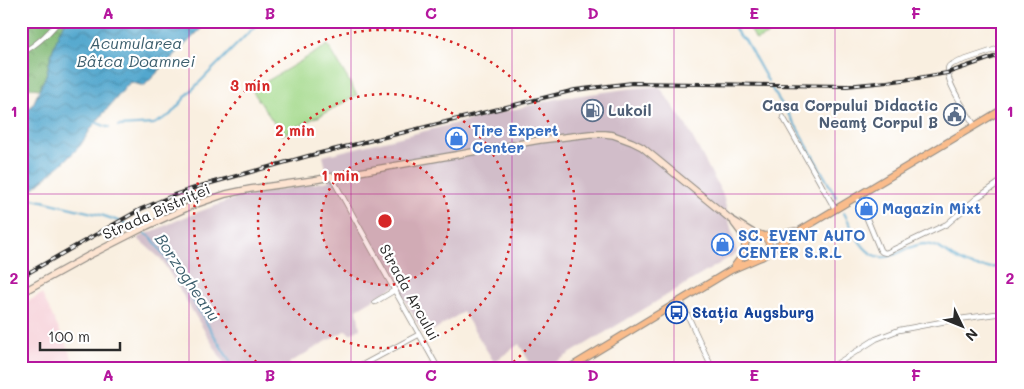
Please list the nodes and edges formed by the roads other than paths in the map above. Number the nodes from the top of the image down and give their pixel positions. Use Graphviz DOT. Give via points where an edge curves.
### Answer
graph roads {
  1 [pos="59,21"];
  2 [pos="1003,47"];
  3 [pos="21,53"];
  4 [pos="1003,109"];
  5 [pos="783,117"];
  6 [pos="975,126"];
  7 [pos="331,176"];
  8 [pos="1003,180"];
  9 [pos="856,197"];
  10 [pos="836,209"];
  11 [pos="729,218"];
  12 [pos="799,230"];
  13 [pos="755,234"];
  14 [pos="763,236"];
  15 [pos="746,242"];
  16 [pos="746,251"];
  17 [pos="763,255"];
  18 [pos="731,270"];
  19 [pos="395,290"];
  20 [pos="21,293"];
  21 [pos="681,301"];
  22 [pos="375,302"];
  23 [pos="1003,313"];
  24 [pos="418,335"];
  25 [pos="357,368"];
  26 [pos="438,368"];
  27 [pos="569,368"];
  28 [pos="712,368"];
  29 [pos="830,368"];
  1 -- 3 [label="street" via="49,33"];
  2 -- 6 [label="street" via="952,64 948,69 951,84"];
  4 -- 6 [label="main road"];
  5 -- 10 [label="street"];
  6 -- 9 [label="main road"];
  7 -- 11 [label="main road, Strada Bistriței" via="540,140 605,134 642,147"];
  7 -- 19 [label="street, Strada Arcului"];
  7 -- 20 [label="main road, Strada Bistriței" via="226,194 191,206"];
  8 -- 9 [label="street" via="947,224 886,253 880,250"];
  9 -- 10 [label="main road"];
  10 -- 12 [label="main road"];
  11 -- 13 [label="main road, Strada Bistriței"];
  11 -- 15 [label="main road, Strada Bistriței"];
  12 -- 14 [label="main road"];
  12 -- 17 [label="main road"];
  13 -- 14 [label="main road"];
  13 -- 15 [label="main road"];
  14 -- 17 [label="main road" via="768,244"];
  15 -- 16 [label="main road"];
  16 -- 17 [label="main road" via="754,257"];
  16 -- 18 [label="main road"];
  17 -- 18 [label="main road"];
  18 -- 21 [label="main road"];
  19 -- 22 [label="street"];
  19 -- 24 [label="street, Strada Arcului"];
  21 -- 27 [label="main road"];
  21 -- 28 [label="street"];
  23 -- 29 [label="street" via="899,330 870,343"];
  24 -- 25 [label="street"];
  24 -- 26 [label="street, Strada Arcului"];
}
